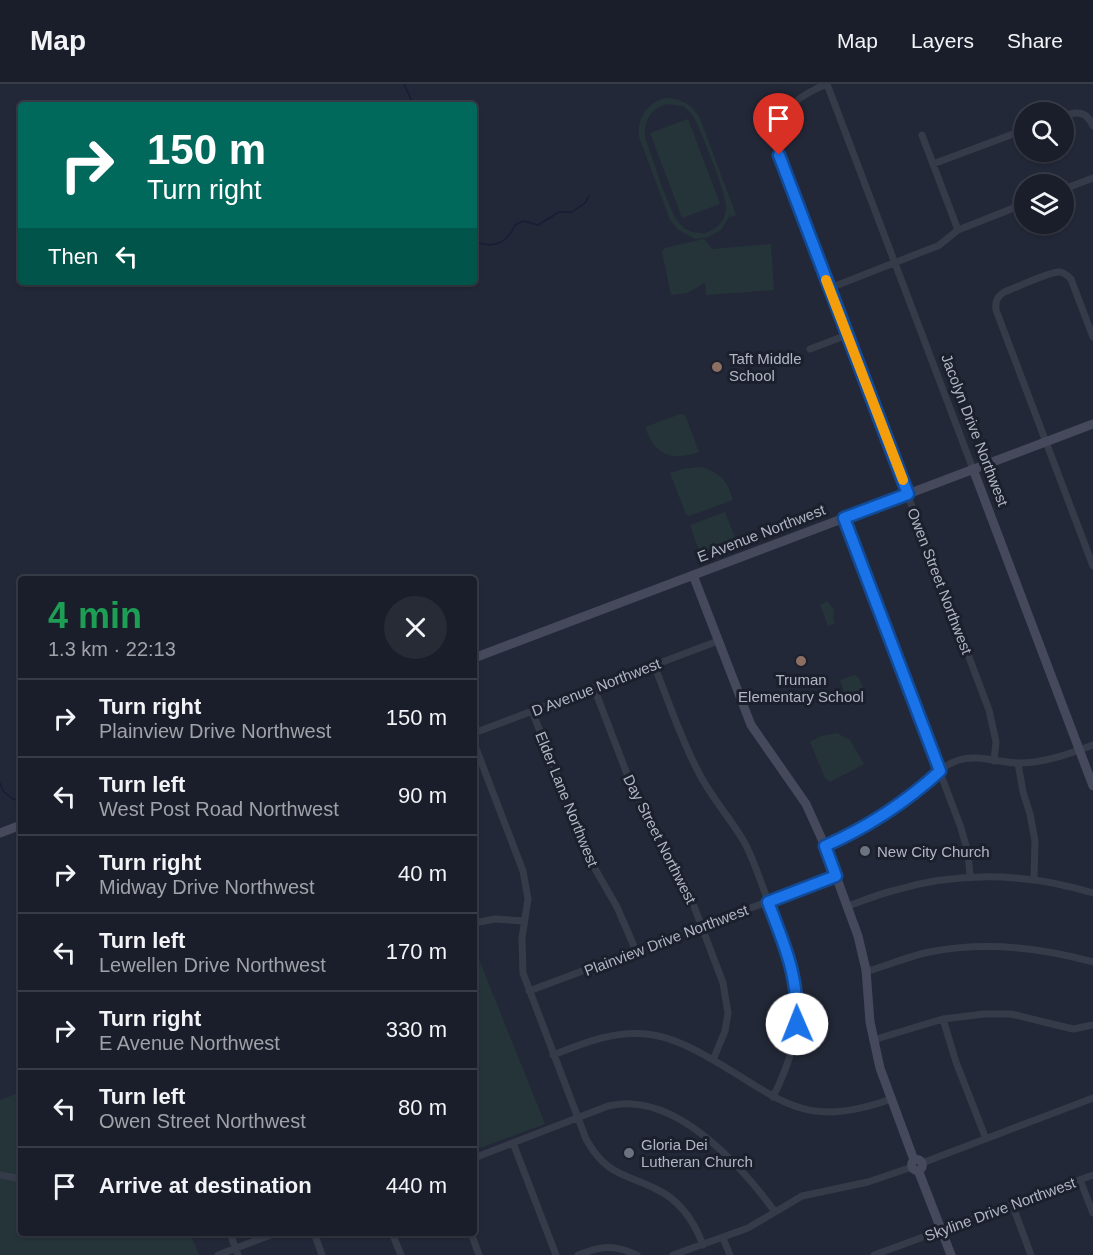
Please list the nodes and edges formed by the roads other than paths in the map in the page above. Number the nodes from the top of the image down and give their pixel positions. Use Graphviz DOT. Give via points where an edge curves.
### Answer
graph roads {
  1 [pos="827,84"];
  2 [pos="1074,113"];
  3 [pos="1093,126"];
  4 [pos="1014,134"];
  5 [pos="922,135"];
  6 [pos="933,164"];
  7 [pos="1093,178"];
  8 [pos="1074,185"];
  9 [pos="1014,208"];
  10 [pos="958,230"];
  11 [pos="895,262"];
  12 [pos="830,288"];
  13 [pos="847,335"];
  14 [pos="1093,337"];
  15 [pos="810,349"];
  16 [pos="1093,424"];
  17 [pos="1046,441"];
  18 [pos="973,469"];
  19 [pos="908,494"];
  20 [pos="844,518"];
  21 [pos="1093,566"];
  22 [pos="693,575"];
  23 [pos="718,641"];
  24 [pos="477,657"];
  25 [pos="654,665"];
  26 [pos="594,688"];
  27 [pos="532,711"];
  28 [pos="477,732"];
  29 [pos="1093,745"];
  30 [pos="1079,750"];
  31 [pos="477,751"];
  32 [pos="994,761"];
  33 [pos="1018,763"];
  34 [pos="940,771"];
  35 [pos="1093,786"];
  36 [pos="18,826"];
  37 [pos="0,832"];
  38 [pos="825,846"];
  39 [pos="836,876"];
  40 [pos="970,876"];
  41 [pos="1034,879"];
  42 [pos="1093,893"];
  43 [pos="768,902"];
  44 [pos="848,906"];
  45 [pos="524,921"];
  46 [pos="477,922"];
  47 [pos="702,926"];
  48 [pos="636,951"];
  49 [pos="1093,962"];
  50 [pos="866,970"];
  51 [pos="529,991"];
  52 [pos="943,1019"];
  53 [pos="1093,1025"];
  54 [pos="873,1040"];
  55 [pos="553,1055"];
  56 [pos="713,1060"];
  57 [pos="773,1097"];
  58 [pos="1093,1098"];
  59 [pos="891,1099"];
  60 [pos="578,1118"];
  61 [pos="986,1139"];
  62 [pos="513,1143"];
  63 [pos="477,1157"];
  64 [pos="917,1165"];
  65 [pos="0,1175"];
  66 [pos="1093,1175"];
  67 [pos="18,1178"];
  68 [pos="1080,1180"];
  69 [pos="1012,1204"];
  70 [pos="775,1212"];
  71 [pos="1093,1213"];
  72 [pos="941,1230"];
  73 [pos="231,1236"];
  74 [pos="270,1236"];
  75 [pos="315,1236"];
  76 [pos="393,1236"];
  77 [pos="472,1236"];
  78 [pos="723,1238"];
  79 [pos="703,1245"];
  80 [pos="237,1252"];
  81 [pos="218,1255"];
  82 [pos="322,1255"];
  83 [pos="401,1255"];
  84 [pos="479,1255"];
  85 [pos="556,1255"];
  86 [pos="578,1255"];
  87 [pos="637,1255"];
  88 [pos="673,1255"];
  89 [pos="730,1255"];
  90 [pos="874,1255"];
  91 [pos="951,1255"];
  92 [pos="1031,1255"];
  1 -- 11 [label="street, Jacolyn Drive Northwest"];
  1 -- 12 [label="street, Owen Street Northwest" via="790,106 777,141"];
  2 -- 3 [label="street" via="1085,114"];
  4 -- 6 [label="street"];
  5 -- 6 [label="street"];
  6 -- 10 [label="street"];
  7 -- 8 [label="street"];
  9 -- 10 [label="street"];
  10 -- 11 [label="street" via="938,246"];
  11 -- 12 [label="street"];
  11 -- 18 [label="street, Jacolyn Drive Northwest"];
  12 -- 13 [label="street, Owen Street Northwest"];
  13 -- 15 [label="street"];
  13 -- 19 [label="street, Owen Street Northwest"];
  14 -- 17 [label="street" via="1066,274 1050,274 1004,292 995,303"];
  16 -- 17 [label="street, E Avenue Northwest"];
  17 -- 18 [label="street, E Avenue Northwest"];
  17 -- 21 [label="street"];
  18 -- 19 [label="street, E Avenue Northwest"];
  18 -- 30 [label="street, Jacolyn Drive Northwest"];
  19 -- 20 [label="street, E Avenue Northwest"];
  19 -- 32 [label="street, Owen Street Northwest" via="992,718"];
  20 -- 22 [label="street, E Avenue Northwest"];
  20 -- 34 [label="street"];
  22 -- 23 [label="street"];
  22 -- 24 [label="street, E Avenue Northwest"];
  23 -- 25 [label="street, D Avenue Northwest"];
  23 -- 38 [label="street" via="751,725 806,804"];
  25 -- 26 [label="street, D Avenue Northwest"];
  25 -- 43 [label="street" via="688,753 745,843"];
  26 -- 27 [label="street, D Avenue Northwest"];
  26 -- 47 [label="street, Day Street Northwest" via="632,787 686,885"];
  27 -- 28 [label="street, D Avenue Northwest"];
  27 -- 48 [label="street, Elder Lane Northwest" via="590,860"];
  29 -- 30 [label="street"];
  30 -- 33 [label="street" via="1058,758"];
  30 -- 35 [label="street, Jacolyn Drive Northwest"];
  31 -- 45 [label="street" via="523,872 528,899"];
  32 -- 33 [label="street"];
  32 -- 34 [label="street" via="961,759"];
  33 -- 41 [label="street" via="1035,841"];
  34 -- 38 [label="street" via="892,810"];
  34 -- 40 [label="street" via="965,840"];
  36 -- 37 [label="street"];
  38 -- 39 [label="street"];
  39 -- 43 [label="street, Plainview Drive Northwest"];
  39 -- 44 [label="street"];
  40 -- 41 [label="street"];
  40 -- 44 [label="street" via="893,890"];
  41 -- 42 [label="street"];
  43 -- 47 [label="street, Plainview Drive Northwest"];
  43 -- 57 [label="street" via="790,960 797,1004 794,1044"];
  44 -- 50 [label="street"];
  45 -- 46 [label="street"];
  45 -- 51 [label="street" via="523,973"];
  47 -- 48 [label="street, Plainview Drive Northwest"];
  47 -- 56 [label="street, Day Street Northwest" via="723,983 728,1013"];
  48 -- 51 [label="street, Plainview Drive Northwest"];
  49 -- 50 [label="street" via="1024,948 959,947"];
  50 -- 54 [label="street"];
  51 -- 55 [label="street"];
  52 -- 53 [label="street" via="1011,1014 1073,1029"];
  52 -- 54 [label="street"];
  52 -- 61 [label="street"];
  54 -- 59 [label="street"];
  55 -- 56 [label="street" via="599,1038 647,1034 683,1043"];
  55 -- 60 [label="street"];
  56 -- 57 [label="street"];
  57 -- 59 [label="street" via="792,1107 826,1113 866,1108"];
  58 -- 61 [label="street"];
  59 -- 64 [label="street"];
  60 -- 62 [label="street"];
  60 -- 70 [label="street" via="608,1106 629,1103 667,1113 719,1148"];
  60 -- 79 [label="street" via="602,1163 670,1197 692,1220"];
  61 -- 64 [label="street"];
  62 -- 63 [label="street"];
  62 -- 85 [label="street"];
  64 -- 70 [label="street" via="868,1182 802,1196"];
  64 -- 72 [label="street"];
  65 -- 67 [label="street"];
  66 -- 68 [label="street, Skyline Drive Northwest"];
  68 -- 69 [label="street, Skyline Drive Northwest"];
  68 -- 71 [label="street"];
  69 -- 72 [label="street, Skyline Drive Northwest"];
  69 -- 92 [label="street"];
  70 -- 78 [label="street"];
  72 -- 90 [label="street, Skyline Drive Northwest"];
  72 -- 91 [label="street"];
  73 -- 80 [label="street"];
  74 -- 80 [label="street"];
  75 -- 82 [label="street"];
  76 -- 83 [label="street"];
  77 -- 84 [label="street"];
  78 -- 79 [label="street"];
  78 -- 89 [label="street"];
  79 -- 88 [label="street"];
  80 -- 81 [label="street"];
  86 -- 87 [label="street" via="611,1247"];
}
